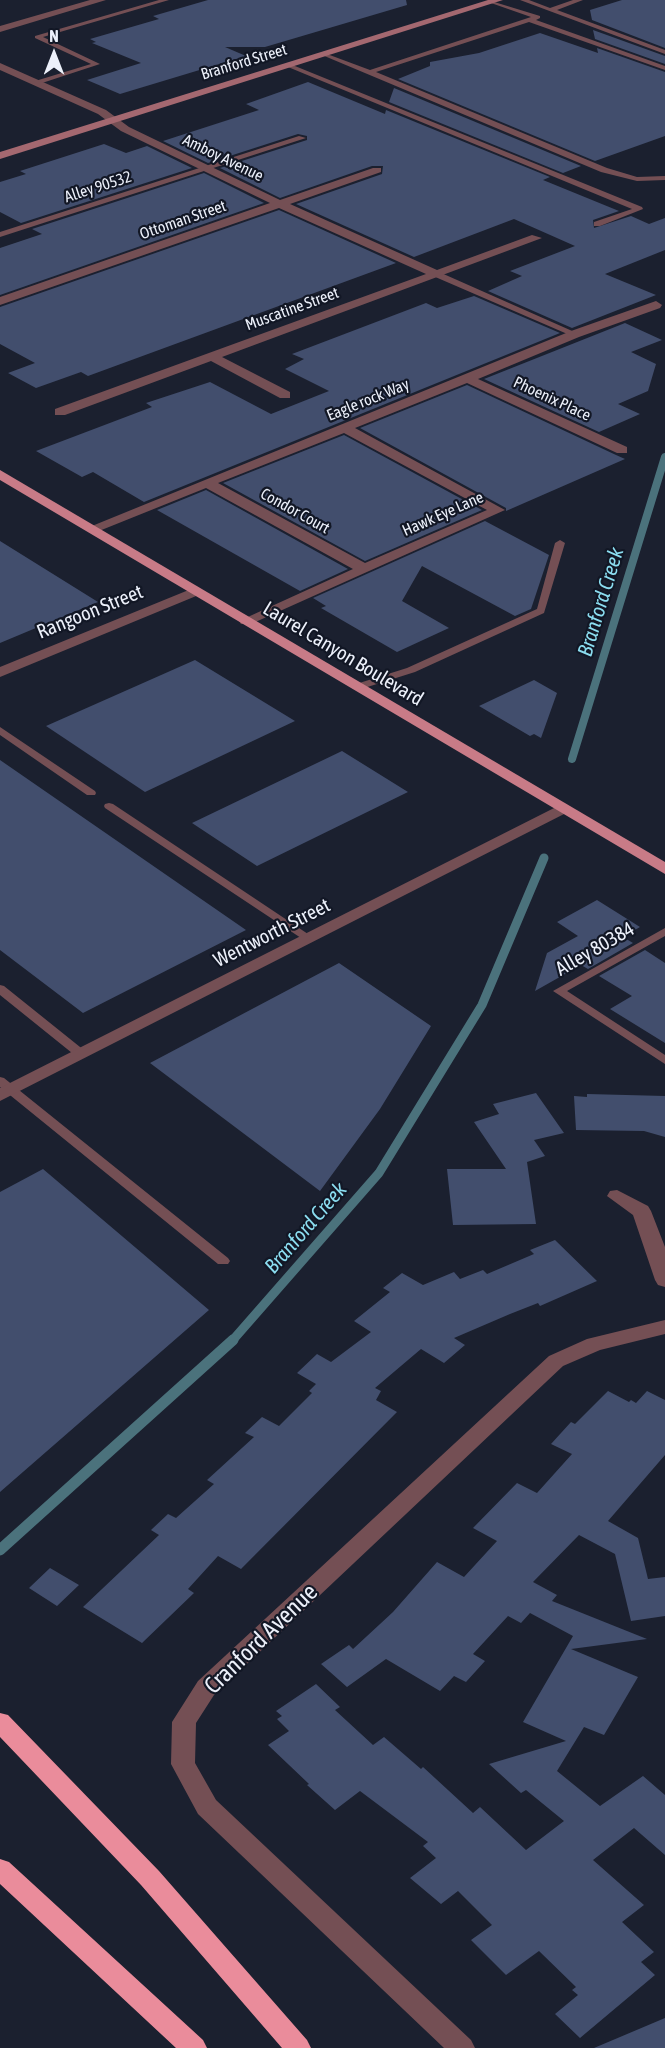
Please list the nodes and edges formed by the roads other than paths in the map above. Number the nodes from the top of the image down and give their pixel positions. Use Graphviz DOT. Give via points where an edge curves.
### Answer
graph roads {
  1 [pos="101,0"];
  2 [pos="166,0"];
  3 [pos="523,0"];
  4 [pos="580,0"];
  5 [pos="495,1"];
  6 [pos="550,10"];
  7 [pos="530,20"];
  8 [pos="0,29"];
  9 [pos="665,52"];
  10 [pos="325,55"];
  11 [pos="0,66"];
  12 [pos="290,66"];
  13 [pos="665,68"];
  14 [pos="370,72"];
  15 [pos="36,82"];
  16 [pos="114,120"];
  17 [pos="302,138"];
  18 [pos="0,156"];
  19 [pos="206,168"];
  20 [pos="376,170"];
  21 [pos="665,178"];
  22 [pos="279,204"];
  23 [pos="597,224"];
  24 [pos="0,235"];
  25 [pos="536,238"];
  26 [pos="436,273"];
  27 [pos="0,301"];
  28 [pos="656,305"];
  29 [pos="574,334"];
  30 [pos="212,357"];
  31 [pos="468,379"];
  32 [pos="285,396"];
  33 [pos="60,412"];
  34 [pos="345,428"];
  35 [pos="622,450"];
  36 [pos="0,474"];
  37 [pos="209,483"];
  38 [pos="94,528"];
  39 [pos="560,543"];
  40 [pos="364,569"];
  41 [pos="196,591"];
  42 [pos="246,621"];
  43 [pos="0,672"];
  44 [pos="357,687"];
  45 [pos="0,730"];
  46 [pos="91,793"];
  47 [pos="109,806"];
  48 [pos="562,808"];
  49 [pos="665,869"];
  50 [pos="665,931"];
  51 [pos="308,938"];
  52 [pos="0,989"];
  53 [pos="81,1054"];
  54 [pos="665,1060"];
  55 [pos="4,1089"];
  56 [pos="617,1196"];
  57 [pos="223,1261"];
  58 [pos="665,1280"];
  59 [pos="665,1327"];
  60 [pos="0,1722"];
  61 [pos="0,1869"];
  62 [pos="194,2048"];
  63 [pos="298,2048"];
  64 [pos="462,2048"];
  1 -- 8 [label="street"];
  2 -- 15 [label="lane" via="36,37 97,64"];
  3 -- 6 [label="lane"];
  4 -- 6 [label="lane"];
  5 -- 7 [label="lane" via="538,17"];
  5 -- 10 [label="main road, Branford Street"];
  6 -- 9 [label="lane"];
  7 -- 13 [label="lane"];
  7 -- 14 [label="lane"];
  10 -- 12 [label="main road, Branford Street"];
  10 -- 14 [label="lane"];
  11 -- 15 [label="street, Amboy Avenue"];
  12 -- 16 [label="main road, Branford Street"];
  12 -- 23 [label="lane" via="639,209"];
  14 -- 21 [label="lane" via="604,170 637,179"];
  15 -- 16 [label="street, Amboy Avenue"];
  16 -- 18 [label="main road, Branford Street"];
  16 -- 19 [label="street, Amboy Avenue"];
  17 -- 19 [label="lane, Alley 90532"];
  19 -- 22 [label="street, Amboy Avenue"];
  19 -- 24 [label="lane, Alley 90532"];
  20 -- 22 [label="street, Ottoman Street"];
  22 -- 26 [label="street, Amboy Avenue"];
  22 -- 27 [label="street, Ottoman Street"];
  25 -- 26 [label="street, Muscatine Street"];
  26 -- 29 [label="lane"];
  26 -- 30 [label="street, Muscatine Street"];
  28 -- 29 [label="street, Eagle rock Way"];
  29 -- 31 [label="street, Eagle rock Way"];
  30 -- 32 [label="street"];
  30 -- 33 [label="street, Muscatine Street"];
  31 -- 34 [label="street, Eagle rock Way"];
  31 -- 35 [label="street, Phoenix Place"];
  34 -- 37 [label="street, Eagle rock Way"];
  34 -- 40 [label="street, Hawk Eye Lane" via="498,510"];
  36 -- 38 [label="main road, Laurel Canyon Boulevard"];
  37 -- 38 [label="street, Eagle rock Way"];
  37 -- 40 [label="street, Condor Court"];
  38 -- 41 [label="main road, Laurel Canyon Boulevard"];
  39 -- 44 [label="lane" via="541,611 411,670"];
  40 -- 42 [label="street, Hawk Eye Lane"];
  41 -- 42 [label="main road, Laurel Canyon Boulevard"];
  41 -- 43 [label="street, Rangoon Street"];
  42 -- 44 [label="main road, Laurel Canyon Boulevard"];
  44 -- 48 [label="main road, Laurel Canyon Boulevard"];
  45 -- 46 [label="lane"];
  47 -- 51 [label="lane"];
  48 -- 49 [label="main road, Laurel Canyon Boulevard"];
  48 -- 51 [label="street, Wentworth Street"];
  50 -- 54 [label="lane, Alley 80384" via="558,991"];
  51 -- 53 [label="street, Wentworth Street"];
  52 -- 53 [label="lane"];
  53 -- 55 [label="street, Wentworth Street"];
  55 -- 57 [label="lane"];
  56 -- 58 [label="street" via="641,1211"];
  59 -- 64 [label="street, Cranford Avenue" via="594,1344 556,1361 206,1688 184,1722 183,1764 207,1807"];
  60 -- 63 [label="highway" via="150,1878"];
  61 -- 62 [label="highway"];
}
